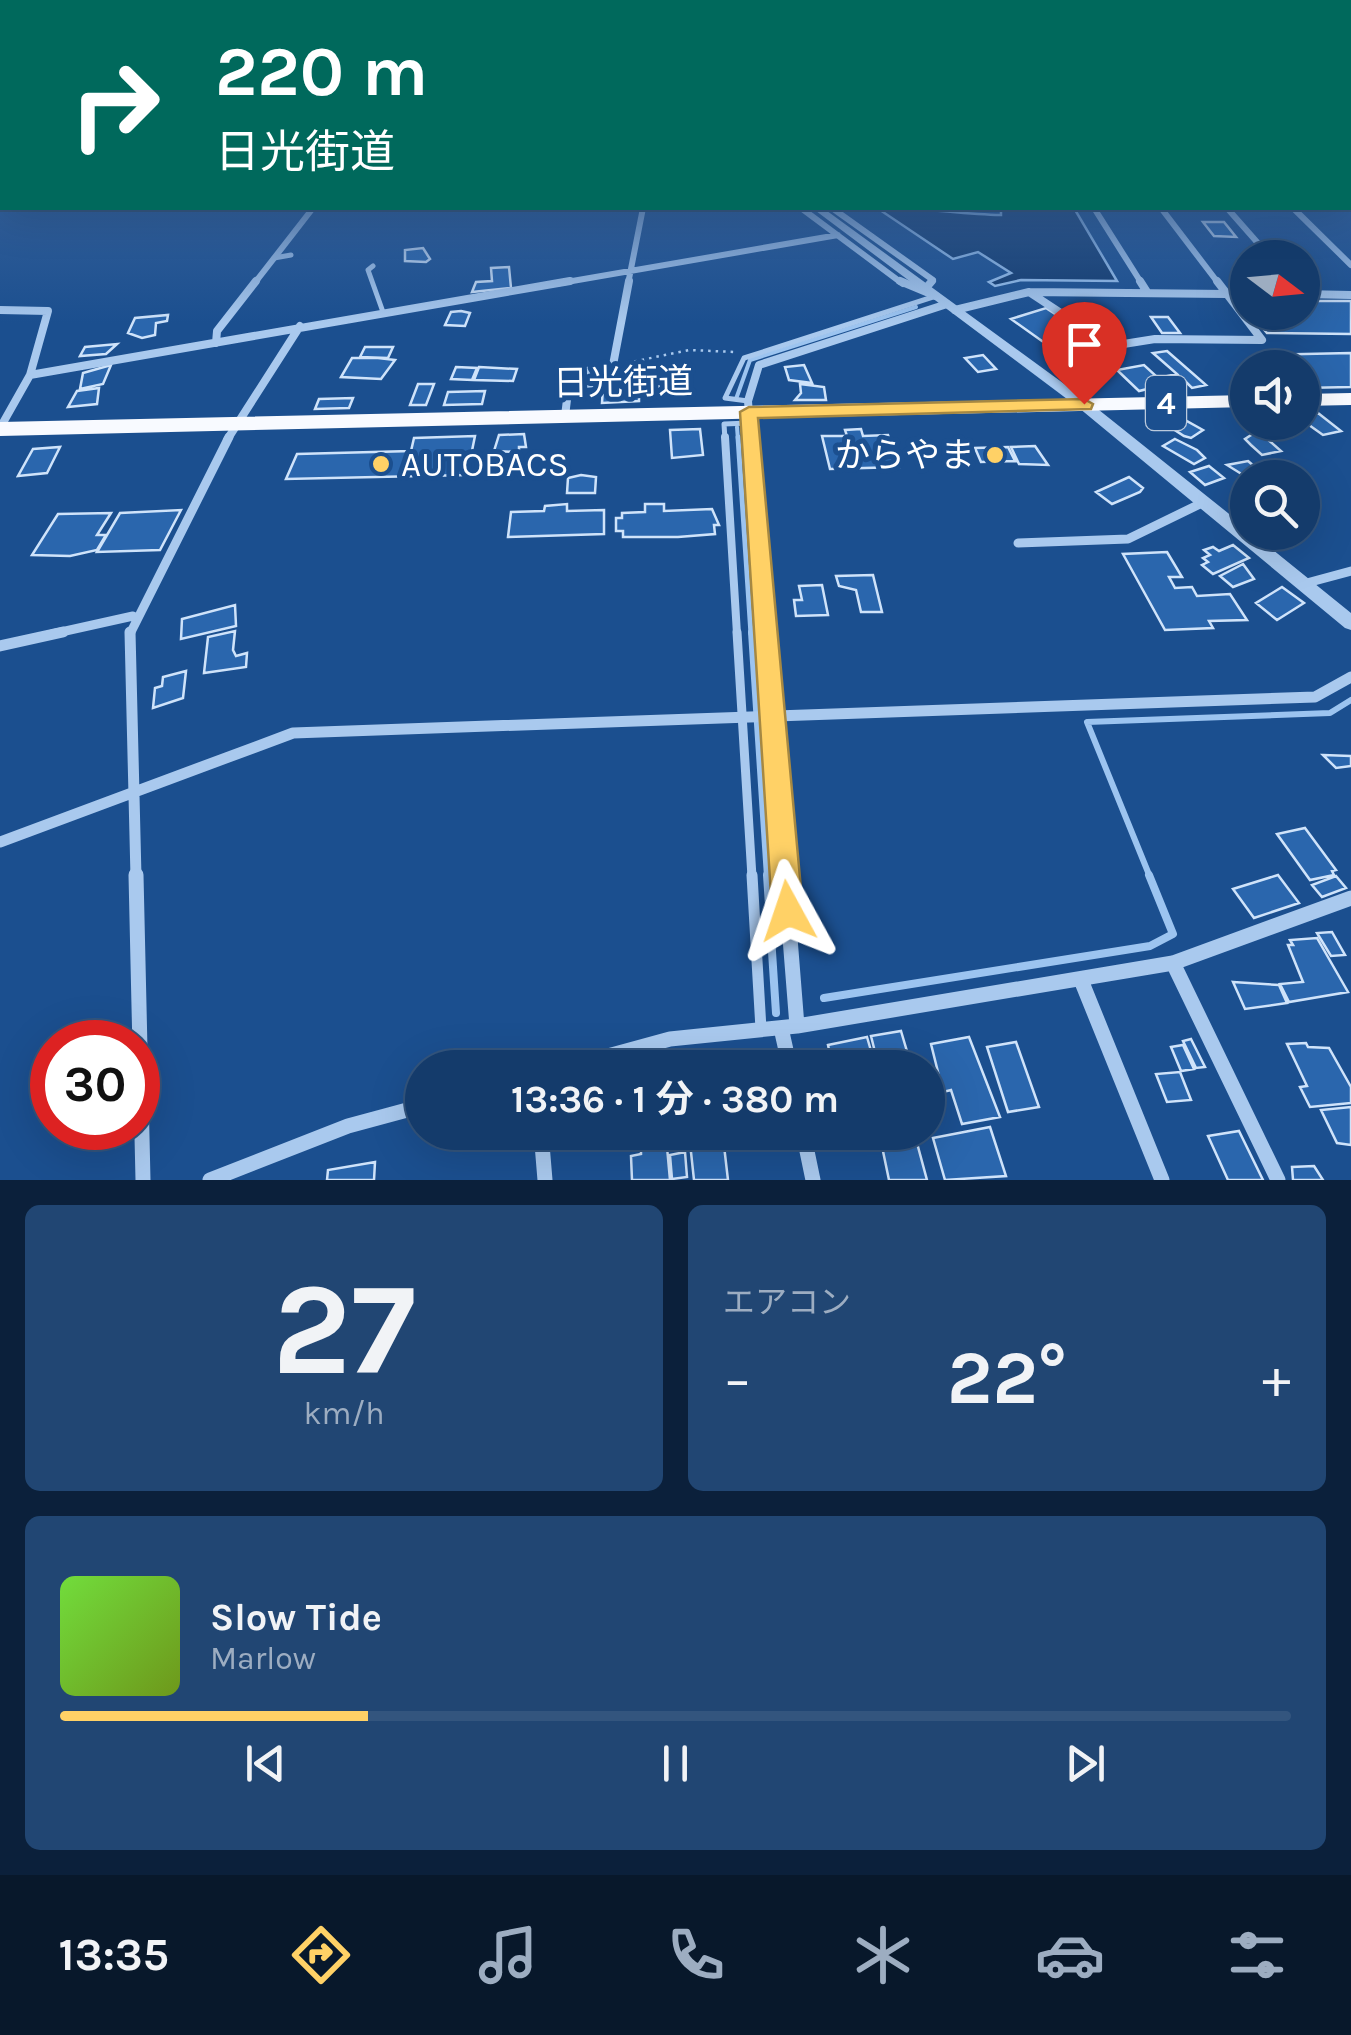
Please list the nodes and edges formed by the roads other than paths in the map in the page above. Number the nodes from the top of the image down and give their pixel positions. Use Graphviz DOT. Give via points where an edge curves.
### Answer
graph roads {
  1 [pos="309,213"];
  2 [pos="641,213"];
  3 [pos="809,213"];
  4 [pos="822,213"];
  5 [pos="839,213"];
  6 [pos="1097,213"];
  7 [pos="1165,213"];
  8 [pos="1231,213"];
  9 [pos="1298,213"];
  10 [pos="846,235"];
  11 [pos="1255,240"];
  12 [pos="290,255"];
  13 [pos="274,258"];
  14 [pos="373,266"];
  15 [pos="1351,266"];
  16 [pos="631,270"];
  17 [pos="1029,292"];
  18 [pos="1147,292"];
  19 [pos="1227,294"];
  20 [pos="1320,294"];
  21 [pos="1351,295"];
  22 [pos="941,300"];
  23 [pos="0,310"];
  24 [pos="383,312"];
  25 [pos="300,326"];
  26 [pos="216,343"];
  27 [pos="30,375"];
  28 [pos="622,382"];
  29 [pos="568,386"];
  30 [pos="1351,399"];
  31 [pos="1320,400"];
  32 [pos="1230,401"];
  33 [pos="1084,404"];
  34 [pos="749,412"];
  35 [pos="565,416"];
  36 [pos="236,424"];
  37 [pos="0,428"];
  38 [pos="1204,502"];
  39 [pos="1018,542"];
  40 [pos="1351,571"];
  41 [pos="1303,584"];
  42 [pos="134,616"];
  43 [pos="1351,623"];
  44 [pos="0,646"];
  45 [pos="1351,678"];
  46 [pos="742,720"];
  47 [pos="772,720"];
  48 [pos="136,792"];
  49 [pos="0,842"];
  50 [pos="1351,898"];
  51 [pos="1172,964"];
  52 [pos="1081,980"];
  53 [pos="789,1027"];
  54 [pos="762,1030"];
  55 [pos="630,1050"];
  56 [pos="790,1050"];
  57 [pos="405,1111"];
  58 [pos="542,1150"];
  59 [pos="806,1150"];
  60 [pos="143,1180"];
  61 [pos="210,1180"];
  62 [pos="545,1180"];
  63 [pos="812,1180"];
  64 [pos="1162,1180"];
  65 [pos="1278,1180"];
  1 -- 13 [label="street"];
  2 -- 16 [label="street"];
  3 -- 10 [label="street"];
  4 -- 10 [label="street"];
  5 -- 22 [label="street" via="933,280"];
  6 -- 18 [label="street"];
  7 -- 19 [label="street"];
  8 -- 11 [label="street"];
  9 -- 15 [label="street"];
  10 -- 16 [label="street"];
  10 -- 22 [label="street"];
  12 -- 13 [label="lane"];
  13 -- 26 [label="street" via="216,330"];
  14 -- 24 [label="lane" via="368,270"];
  16 -- 24 [label="street"];
  16 -- 29 [label="street" via="613,366 570,375"];
  17 -- 18 [label="street"];
  17 -- 19 [label="street" via="1111,346 1156,339 1262,340"];
  17 -- 22 [label="street"];
  18 -- 19 [label="street"];
  20 -- 21 [label="street"];
  22 -- 33 [label="street"];
  22 -- 34 [label="street" via="759,365"];
  22 -- 34 [label="lane" via="739,362 725,398"];
  23 -- 27 [label="street" via="48,312"];
  24 -- 25 [label="street"];
  25 -- 26 [label="street"];
  25 -- 36 [label="street"];
  26 -- 27 [label="street"];
  27 -- 37 [label="street"];
  28 -- 29 [label="lane"];
  29 -- 35 [label="street"];
  30 -- 31 [label="highway"];
  32 -- 33 [label="highway, 日光街道 / 4"];
  33 -- 34 [label="highway, 日光街道 / 4"];
  33 -- 38 [label="street"];
  34 -- 35 [label="highway, 日光街道 / 4"];
  34 -- 46 [label="lane" via="724,424"];
  34 -- 47 [label="street"];
  35 -- 36 [label="highway, 日光街道 / 4"];
  36 -- 37 [label="highway, 日光街道 / 4"];
  36 -- 42 [label="street"];
  38 -- 39 [label="street" via="1128,540"];
  38 -- 41 [label="street"];
  40 -- 41 [label="street"];
  41 -- 43 [label="street"];
  42 -- 44 [label="street"];
  42 -- 48 [label="street"];
  45 -- 47 [label="street" via="1315,697"];
  46 -- 47 [label="street"];
  46 -- 48 [label="street" via="292,734"];
  46 -- 54 [label="lane"];
  47 -- 53 [label="street"];
  48 -- 49 [label="street"];
  48 -- 60 [label="street"];
  50 -- 51 [label="street"];
  51 -- 52 [label="street"];
  51 -- 65 [label="street"];
  52 -- 53 [label="street"];
  52 -- 64 [label="street"];
  53 -- 54 [label="street"];
  53 -- 56 [label="street"];
  54 -- 55 [label="street"];
  57 -- 61 [label="street"];
  58 -- 62 [label="street"];
  59 -- 63 [label="street"];
}
